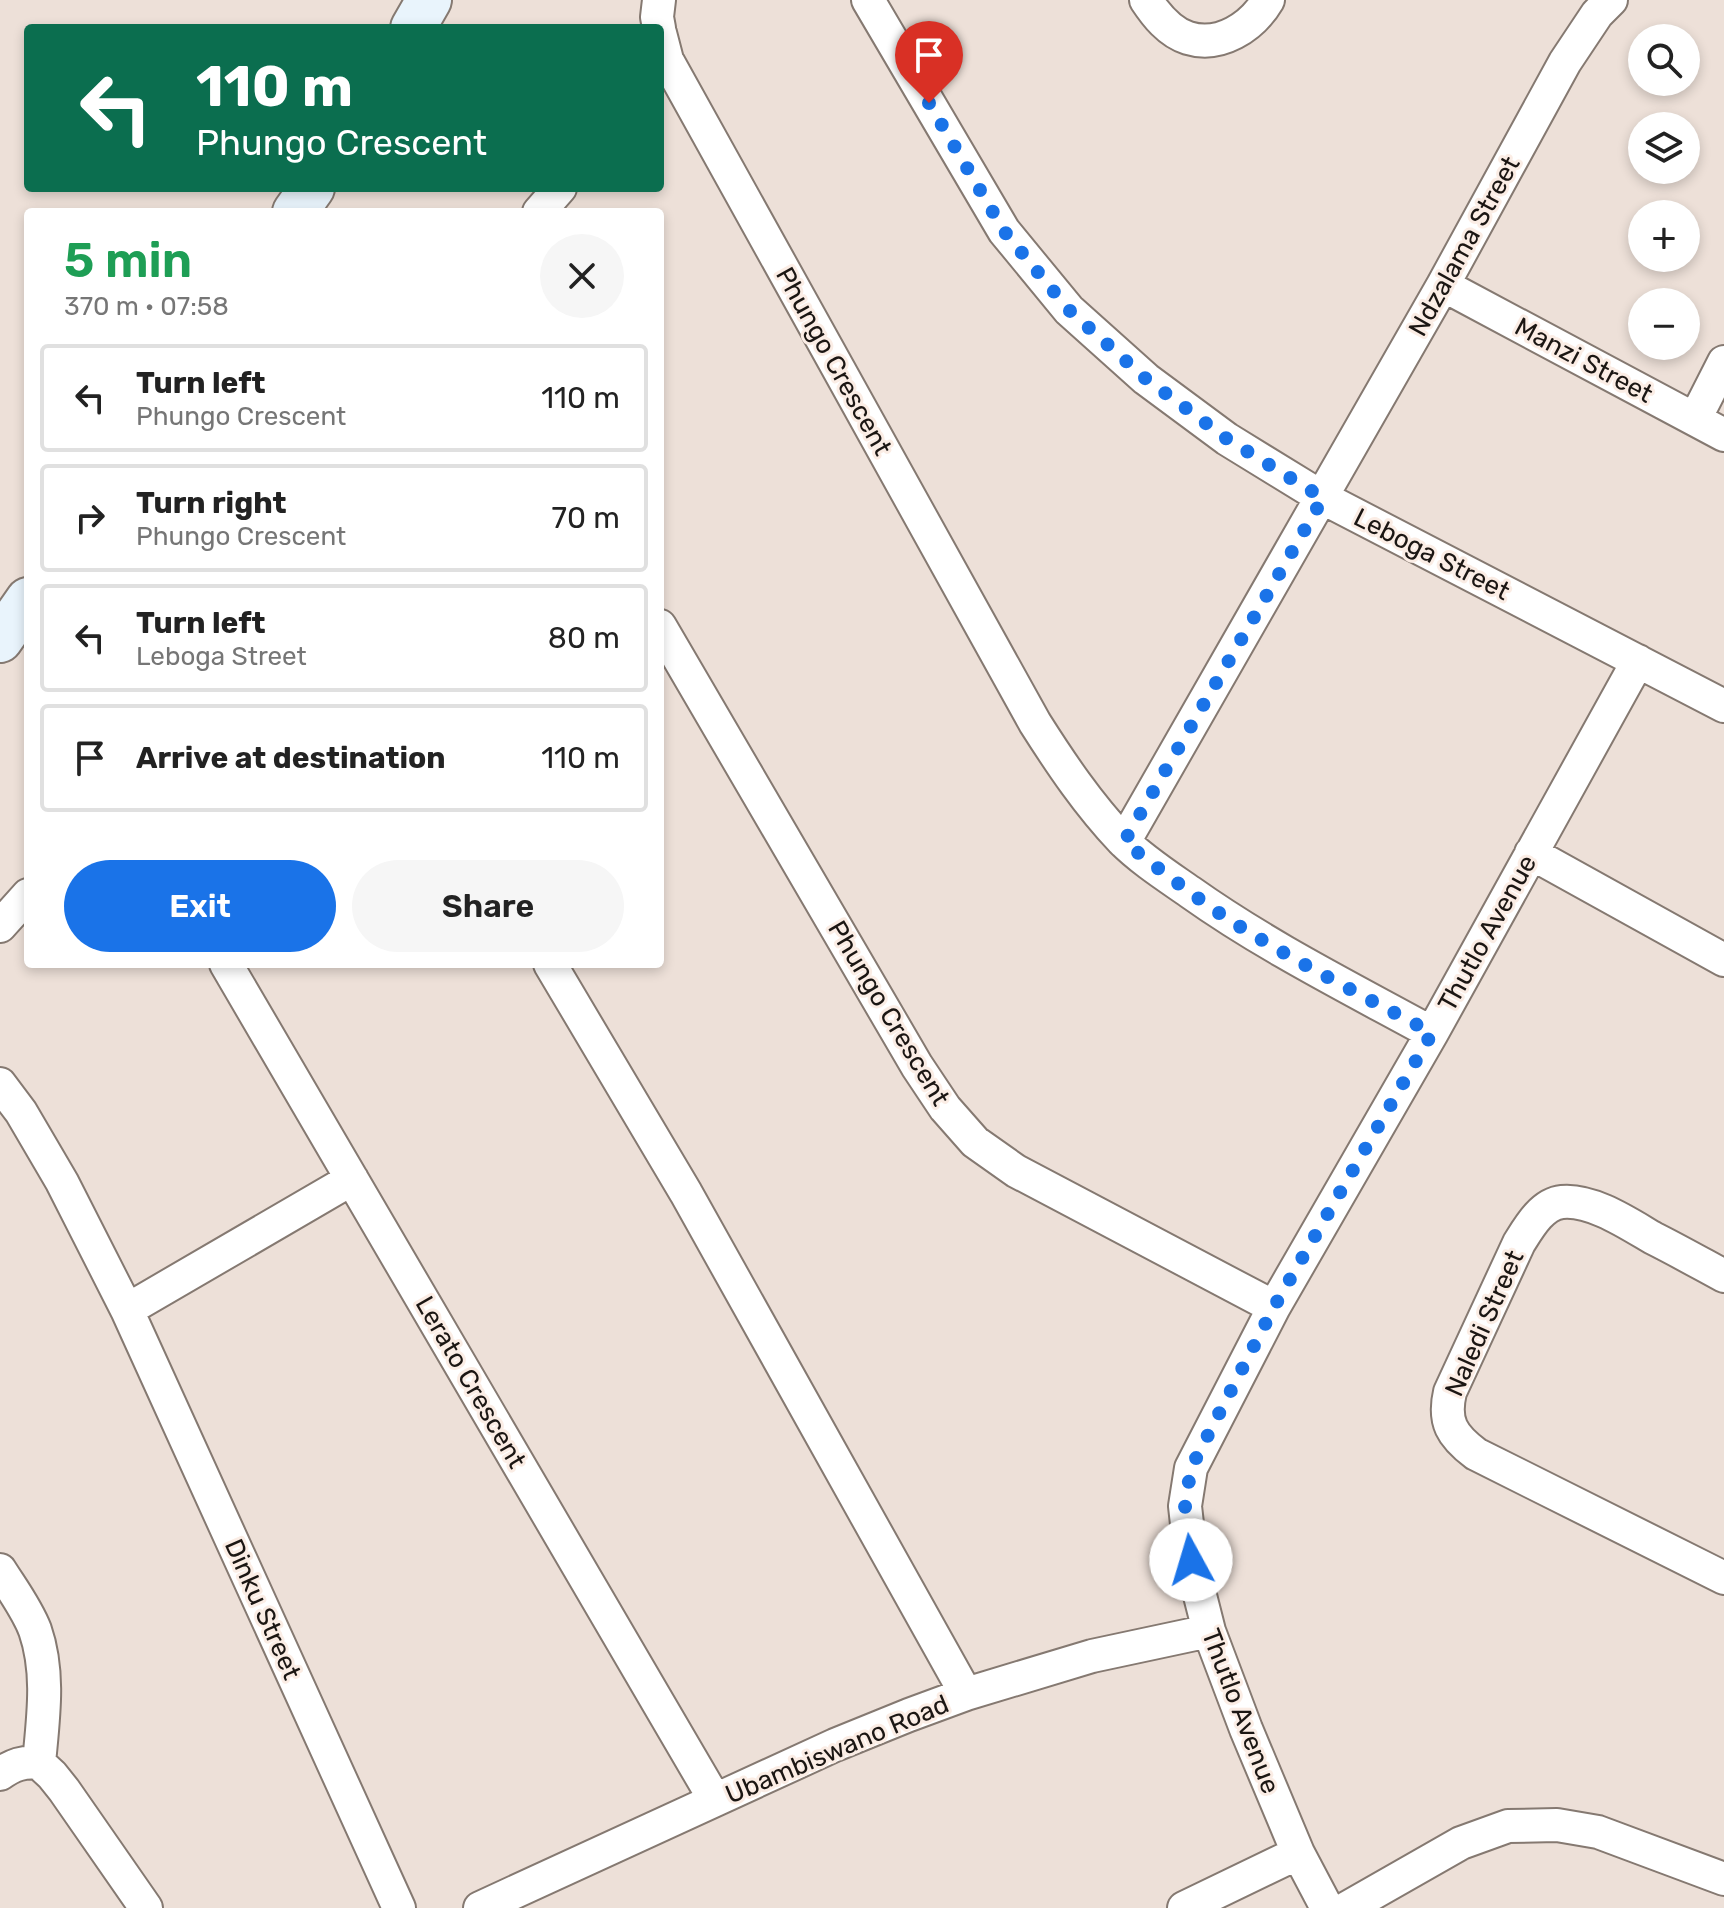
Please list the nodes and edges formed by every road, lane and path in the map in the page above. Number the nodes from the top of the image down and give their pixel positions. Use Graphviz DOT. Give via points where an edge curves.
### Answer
graph roads {
  1 [pos="429,0"];
  2 [pos="659,0"];
  3 [pos="868,0"];
  4 [pos="1146,0"];
  5 [pos="1268,0"];
  6 [pos="1595,5"];
  7 [pos="415,24"];
  8 [pos="658,24"];
  9 [pos="664,52"];
  10 [pos="556,192"];
  11 [pos="542,208"];
  12 [pos="1443,285"];
  13 [pos="1724,362"];
  14 [pos="1695,419"];
  15 [pos="1724,435"];
  16 [pos="1323,498"];
  17 [pos="24,606"];
  18 [pos="664,633"];
  19 [pos="0,640"];
  20 [pos="1638,661"];
  21 [pos="1724,706"];
  22 [pos="1124,842"];
  23 [pos="1531,853"];
  24 [pos="24,899"];
  25 [pos="0,926"];
  26 [pos="1724,960"];
  27 [pos="228,968"];
  28 [pos="552,968"];
  29 [pos="1432,1033"];
  30 [pos="0,1084"];
  31 [pos="352,1179"];
  32 [pos="1724,1276"];
  33 [pos="1274,1307"];
  34 [pos="127,1310"];
  35 [pos="0,1570"];
  36 [pos="1722,1577"];
  37 [pos="1209,1631"];
  38 [pos="966,1694"];
  39 [pos="39,1763"];
  40 [pos="0,1774"];
  41 [pos="715,1800"];
  42 [pos="1298,1853"];
  43 [pos="1724,1879"];
  44 [pos="146,1908"];
  45 [pos="399,1908"];
  46 [pos="480,1908"];
  47 [pos="1184,1908"];
  48 [pos="1327,1908"];
  49 [pos="1347,1908"];
  1 -- 7 [label="main road"];
  2 -- 8 [label="street, Phungo Crescent"];
  3 -- 16 [label="street, Leboga Street" via="1004,231 1069,310 1146,379 1227,439"];
  4 -- 5 [label="street" via="1171,29 1206,39 1246,27"];
  6 -- 12 [label="street, Ndzalama Street"];
  9 -- 22 [label="street, Phungo Crescent" via="1035,723 1062,766"];
  10 -- 11 [label="street"];
  12 -- 14 [label="street, Manzi Street"];
  12 -- 16 [label="street, Ndzalama Street"];
  13 -- 14 [label="street"];
  14 -- 15 [label="street, Manzi Street"];
  16 -- 20 [label="street, Leboga Street"];
  16 -- 22 [label="street"];
  17 -- 19 [label="main road"];
  18 -- 33 [label="street, Phungo Crescent" via="917,1066 975,1142 1016,1171"];
  20 -- 21 [label="street, Leboga Street"];
  20 -- 23 [label="street, Thutlo Avenue"];
  22 -- 29 [label="street, Phungo Crescent" via="1227,918"];
  23 -- 26 [label="street"];
  23 -- 29 [label="street, Thutlo Avenue"];
  24 -- 25 [label="street"];
  27 -- 31 [label="street, Lerato Crescent"];
  28 -- 38 [label="street" via="686,1193"];
  29 -- 33 [label="street, Thutlo Avenue"];
  30 -- 34 [label="street, Dinku Street" via="62,1182"];
  31 -- 34 [label="street"];
  31 -- 41 [label="street, Lerato Crescent"];
  32 -- 36 [label="street, Naledi Street" via="1604,1211 1562,1202 1546,1208 1519,1243 1447,1407 1450,1427 1476,1454"];
  33 -- 37 [label="street, Thutlo Avenue" via="1191,1468 1185,1506 1191,1560"];
  34 -- 45 [label="street, Dinku Street"];
  35 -- 39 [label="street" via="35,1629 43,1660"];
  37 -- 38 [label="street, Ubambiswano Road" via="1092,1656"];
  37 -- 42 [label="street, Thutlo Avenue"];
  38 -- 41 [label="street, Ubambiswano Road"];
  39 -- 40 [label="street" via="13,1765"];
  39 -- 44 [label="street" via="64,1790"];
  41 -- 46 [label="street, Ubambiswano Road"];
  42 -- 47 [label="street"];
  42 -- 48 [label="street, Thutlo Avenue"];
  43 -- 49 [label="street" via="1598,1832 1557,1825 1508,1826 1461,1843"];
}
